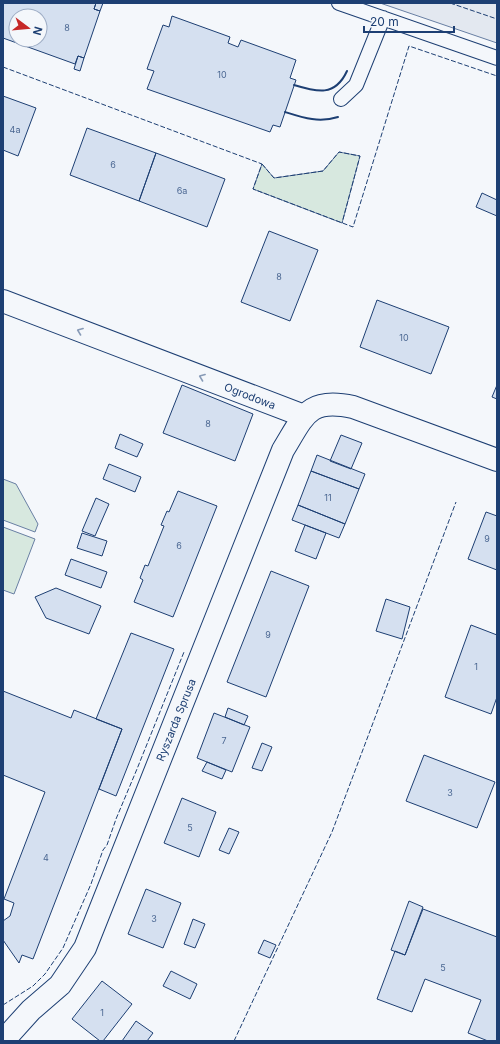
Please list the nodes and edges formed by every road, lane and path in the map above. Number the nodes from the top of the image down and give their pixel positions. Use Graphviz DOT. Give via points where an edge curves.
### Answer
graph roads {
  1 [pos="339,3"];
  2 [pos="383,18"];
  3 [pos="497,58"];
  4 [pos="341,99"];
  5 [pos="3,301"];
  6 [pos="304,416"];
  7 [pos="497,460"];
  8 [pos="31,1010"];
  9 [pos="3,1022"];
  10 [pos="3,1041"];
  1 -- 2 [label="lane"];
  2 -- 3 [label="lane"];
  2 -- 4 [label="lane" via="356,85"];
  6 -- 5 [label="street, Ogrodowa, one-way"];
  6 -- 7 [label="street" via="318,405 342,405"];
  6 -- 8 [label="street, Ryszarda Sprusa" via="283,450 85,948 60,985"];
  8 -- 9 [label="street, Ryszarda Sprusa"];
  8 -- 10 [label="street, Ryszarda Sprusa"];
}
